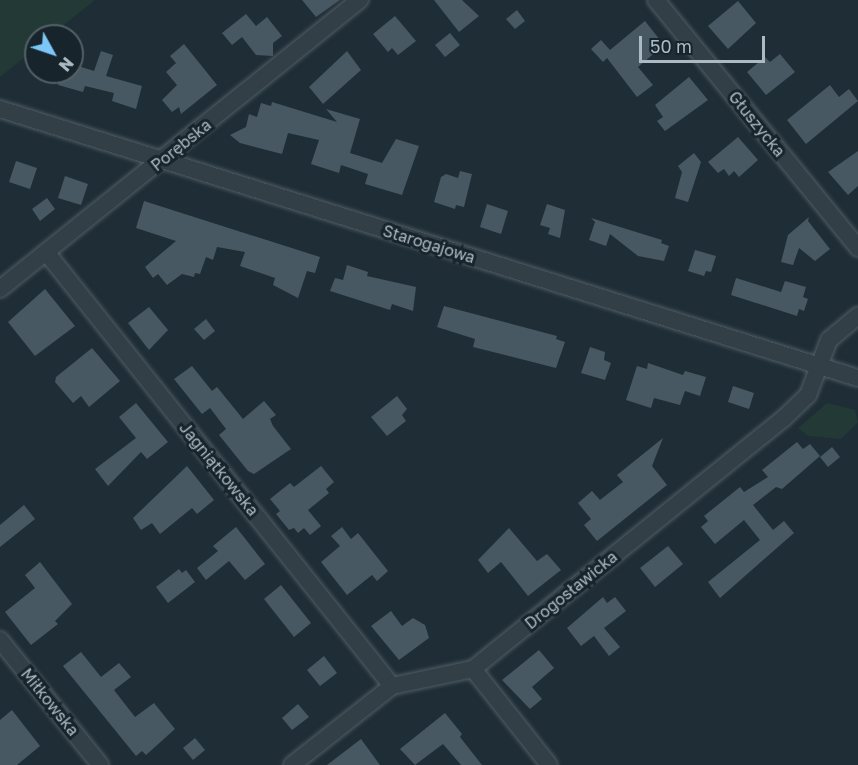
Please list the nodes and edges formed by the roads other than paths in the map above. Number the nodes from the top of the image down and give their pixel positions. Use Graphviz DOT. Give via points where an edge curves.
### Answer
graph roads {
  1 [pos="360,0"];
  2 [pos="656,0"];
  3 [pos="0,109"];
  4 [pos="163,160"];
  5 [pos="858,248"];
  6 [pos="46,252"];
  7 [pos="0,289"];
  8 [pos="858,316"];
  9 [pos="819,367"];
  10 [pos="858,378"];
  11 [pos="0,639"];
  12 [pos="472,669"];
  13 [pos="392,686"];
  14 [pos="100,765"];
  15 [pos="292,765"];
  16 [pos="549,765"];
  1 -- 4 [label="street, Porębska"];
  2 -- 5 [label="street, Głuszycka"];
  3 -- 4 [label="street, Starogajowa"];
  4 -- 6 [label="street, Porębska"];
  4 -- 9 [label="street, Starogajowa"];
  6 -- 7 [label="street, Porębska"];
  6 -- 13 [label="street, Jagniątkowska"];
  8 -- 9 [label="street, Drogosławicka" via="829,340"];
  9 -- 10 [label="street, Starogajowa"];
  9 -- 12 [label="street, Drogosławicka" via="808,394 783,419"];
  11 -- 14 [label="street, Miłkowska"];
  12 -- 13 [label="street, Drogosławicka"];
  12 -- 16 [label="street"];
  13 -- 15 [label="street, Drogosławicka"];
}
